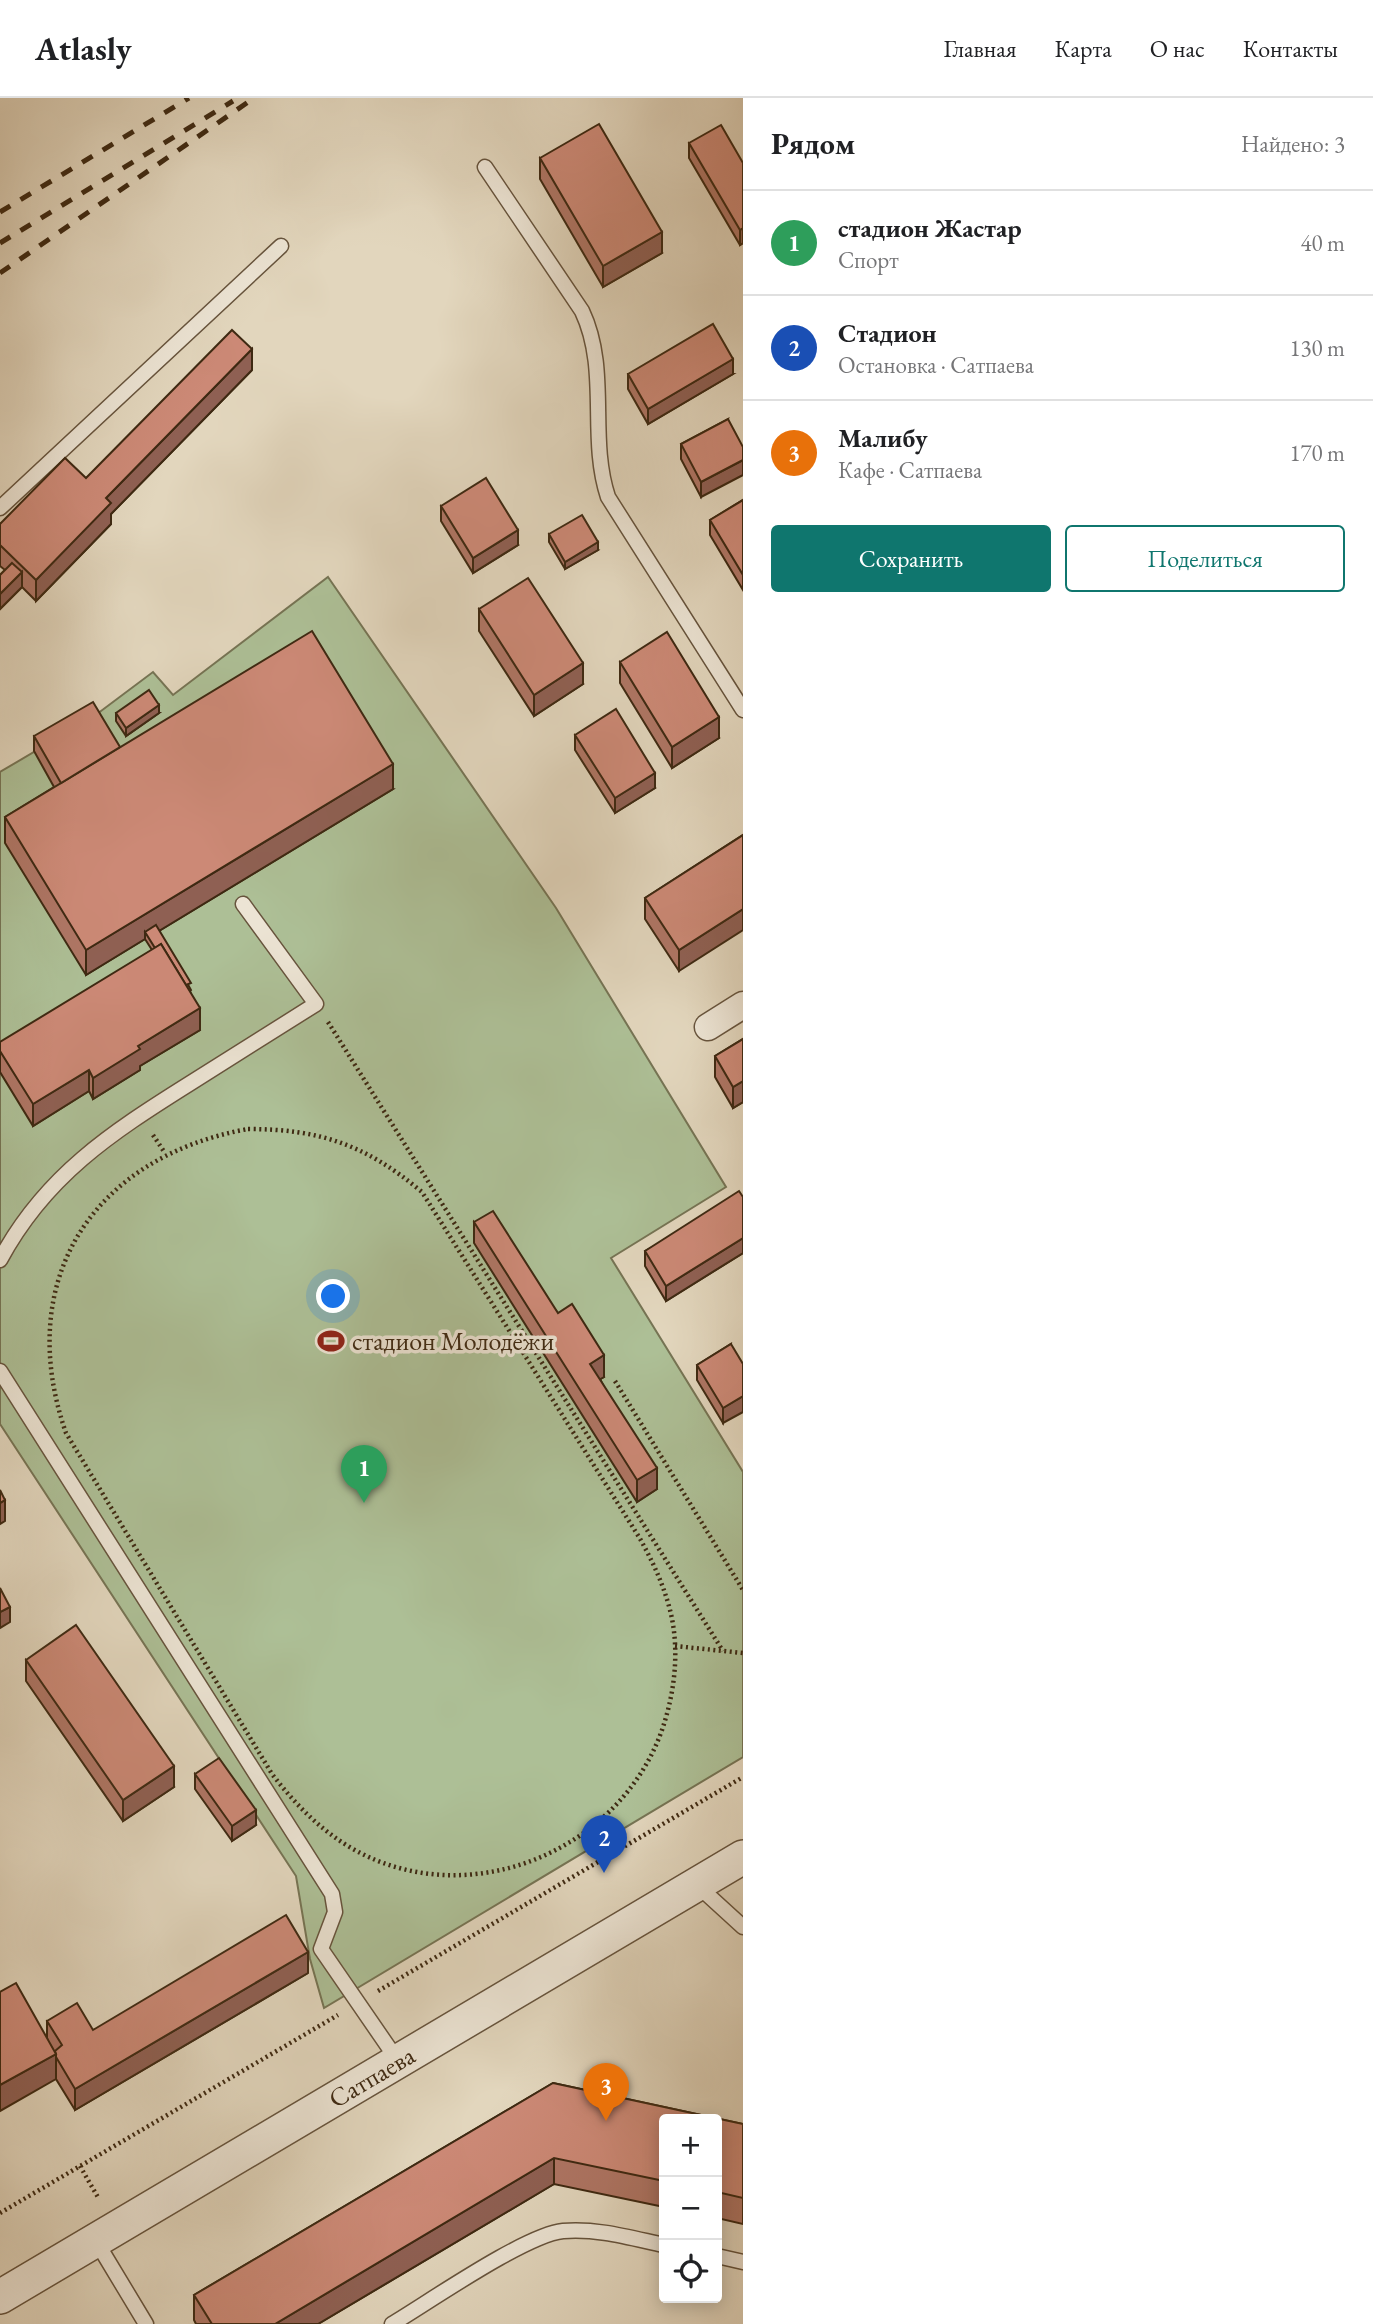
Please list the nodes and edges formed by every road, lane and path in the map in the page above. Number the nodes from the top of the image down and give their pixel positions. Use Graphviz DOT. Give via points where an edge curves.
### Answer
graph roads {
  1 [pos="485,167"];
  2 [pos="281,246"];
  3 [pos="0,508"];
  4 [pos="743,710"];
  5 [pos="243,904"];
  6 [pos="316,1004"];
  7 [pos="743,1005"];
  8 [pos="708,1027"];
  9 [pos="0,1260"];
  10 [pos="0,1371"];
  11 [pos="615,1381"];
  12 [pos="743,1591"];
  13 [pos="675,1646"];
  14 [pos="723,1651"];
  15 [pos="743,1653"];
  16 [pos="743,1857"];
  17 [pos="697,1885"];
  18 [pos="743,1927"];
  19 [pos="398,2062"];
  20 [pos="96,2241"];
  21 [pos="659,2244"];
  22 [pos="722,2257"];
  23 [pos="743,2262"];
  24 [pos="0,2297"];
  25 [pos="146,2324"];
  26 [pos="392,2324"];
  1 -- 4 [label="lane" via="593,334 603,481 608,497"];
  2 -- 3 [label="lane"];
  5 -- 6 [label="lane"];
  6 -- 9 [label="lane" via="112,1132 52,1185 26,1216"];
  6 -- 14 [label="path"];
  7 -- 8 [label="street"];
  10 -- 19 [label="lane" via="332,1894 335,1912 321,1950"];
  11 -- 12 [label="path"];
  13 -- 13 [label="path" via="674,1681 656,1749 614,1809 550,1855 511,1869 430,1874 367,1855 320,1827 272,1774 66,1433 50,1373 49,1338 63,1267 79,1234 103,1202 133,1174 165,1153 207,1136 287,1129 326,1136 394,1169 422,1192 639,1537 659,1573"];
  13 -- 14 [label="path"];
  14 -- 15 [label="path"];
  16 -- 17 [label="street, Сатпаева"];
  17 -- 18 [label="lane"];
  17 -- 19 [label="street, Сатпаева"];
  19 -- 20 [label="street, Сатпаева"];
  20 -- 24 [label="street, Сатпаева"];
  20 -- 25 [label="lane"];
  21 -- 26 [label="lane" via="595,2231 559,2231 525,2244"];
  22 -- 23 [label="lane"];
}
